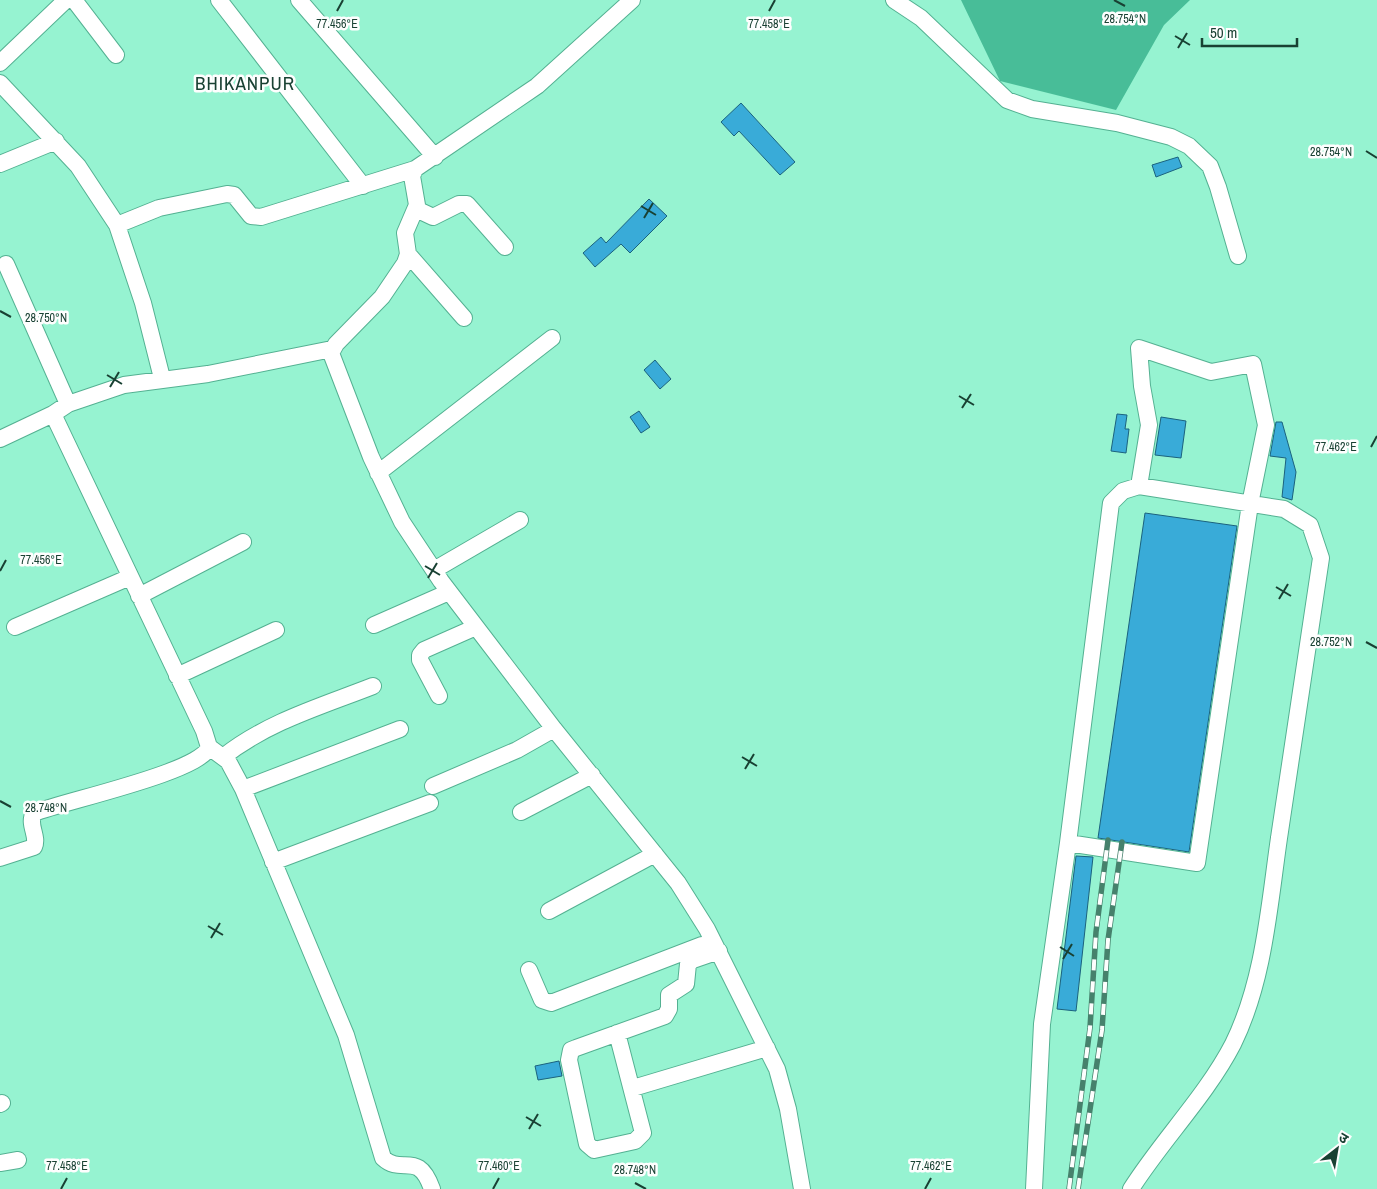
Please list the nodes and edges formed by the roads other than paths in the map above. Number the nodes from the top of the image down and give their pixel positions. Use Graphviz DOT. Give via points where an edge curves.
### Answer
graph roads {
  1 [pos="66,0"];
  2 [pos="74,0"];
  3 [pos="219,0"];
  4 [pos="299,0"];
  5 [pos="632,0"];
  6 [pos="894,0"];
  7 [pos="116,55"];
  8 [pos="0,63"];
  9 [pos="0,84"];
  10 [pos="56,141"];
  11 [pos="435,157"];
  12 [pos="0,164"];
  13 [pos="415,170"];
  14 [pos="362,186"];
  15 [pos="416,209"];
  16 [pos="117,225"];
  17 [pos="505,247"];
  18 [pos="408,254"];
  19 [pos="1238,256"];
  20 [pos="6,264"];
  21 [pos="464,318"];
  22 [pos="552,338"];
  23 [pos="332,349"];
  24 [pos="162,378"];
  25 [pos="68,404"];
  26 [pos="53,414"];
  27 [pos="0,439"];
  28 [pos="378,473"];
  29 [pos="1139,486"];
  30 [pos="1250,504"];
  31 [pos="520,520"];
  32 [pos="243,542"];
  33 [pos="434,570"];
  34 [pos="130,577"];
  35 [pos="449,592"];
  36 [pos="139,596"];
  37 [pos="374,625"];
  38 [pos="15,627"];
  39 [pos="476,627"];
  40 [pos="276,630"];
  41 [pos="177,676"];
  42 [pos="373,686"];
  43 [pos="439,696"];
  44 [pos="400,729"];
  45 [pos="554,729"];
  46 [pos="210,747"];
  47 [pos="223,757"];
  48 [pos="592,775"];
  49 [pos="433,786"];
  50 [pos="243,789"];
  51 [pos="430,803"];
  52 [pos="520,812"];
  53 [pos="1068,843"];
  54 [pos="655,854"];
  55 [pos="0,858"];
  56 [pos="273,862"];
  57 [pos="549,911"];
  58 [pos="716,946"];
  59 [pos="529,970"];
  60 [pos="617,1033"];
  61 [pos="767,1048"];
  62 [pos="633,1088"];
  63 [pos="18,1160"];
  64 [pos="0,1163"];
  65 [pos="432,1189"];
  66 [pos="802,1189"];
  67 [pos="1034,1189"];
  68 [pos="1131,1189"];
  1 -- 8 [label="street"];
  2 -- 7 [label="street"];
  3 -- 14 [label="street"];
  4 -- 11 [label="street"];
  5 -- 11 [label="street" via="537,86"];
  6 -- 19 [label="street" via="921,18 998,92 1016,105 1117,124 1171,137 1189,146 1210,166"];
  9 -- 10 [label="street"];
  10 -- 12 [label="street"];
  10 -- 16 [label="street" via="78,166"];
  11 -- 13 [label="street"];
  13 -- 14 [label="street"];
  13 -- 15 [label="street" via="412,176"];
  14 -- 16 [label="street" via="261,217 250,216 234,195 227,194 159,208"];
  15 -- 17 [label="street" via="433,217 459,204 467,204"];
  15 -- 18 [label="street" via="405,232"];
  16 -- 24 [label="street"];
  18 -- 21 [label="street"];
  18 -- 23 [label="street" via="406,263 382,297"];
  20 -- 25 [label="street"];
  22 -- 28 [label="street"];
  23 -- 24 [label="street" via="208,374"];
  23 -- 28 [label="street"];
  24 -- 25 [label="street" via="124,384"];
  25 -- 26 [label="street"];
  26 -- 27 [label="street"];
  26 -- 34 [label="street"];
  28 -- 33 [label="street" via="402,522"];
  29 -- 30 [label="street"];
  29 -- 30 [label="street" via="1149,425 1139,348 1211,372 1253,364 1266,425"];
  29 -- 53 [label="street" via="1122,491 1111,502"];
  30 -- 53 [label="street" via="1196,862"];
  30 -- 68 [label="street" via="1284,509 1310,525 1321,558 1269,904 1253,994 1232,1044 1210,1081"];
  31 -- 33 [label="street"];
  32 -- 36 [label="street"];
  33 -- 35 [label="street"];
  34 -- 36 [label="street"];
  34 -- 38 [label="street"];
  35 -- 37 [label="street"];
  35 -- 39 [label="street"];
  36 -- 41 [label="street"];
  39 -- 43 [label="street" via="424,650 420,655"];
  39 -- 45 [label="street"];
  40 -- 41 [label="street"];
  41 -- 46 [label="street"];
  42 -- 47 [label="street" via="271,726"];
  44 -- 50 [label="street"];
  45 -- 48 [label="street"];
  45 -- 49 [label="street" via="517,750"];
  46 -- 47 [label="street"];
  46 -- 55 [label="street" via="203,756 159,774 34,813 31,820 36,842 34,847"];
  47 -- 50 [label="street"];
  48 -- 52 [label="street"];
  48 -- 54 [label="street"];
  50 -- 56 [label="street"];
  51 -- 56 [label="street"];
  53 -- 67 [label="street" via="1042,1024"];
  54 -- 57 [label="street"];
  54 -- 58 [label="street" via="678,883"];
  56 -- 65 [label="street" via="346,1035 383,1158 395,1164 419,1167"];
  58 -- 59 [label="street" via="551,1003 542,1000"];
  58 -- 60 [label="street" via="688,964 686,984 669,996 669,1009 665,1016"];
  58 -- 61 [label="street"];
  60 -- 62 [label="street"];
  60 -- 62 [label="street" via="576,1048 569,1055 589,1148 599,1150 640,1138 644,1133"];
  61 -- 62 [label="street"];
  61 -- 66 [label="street" via="777,1069 788,1109"];
  63 -- 64 [label="street"];
}
